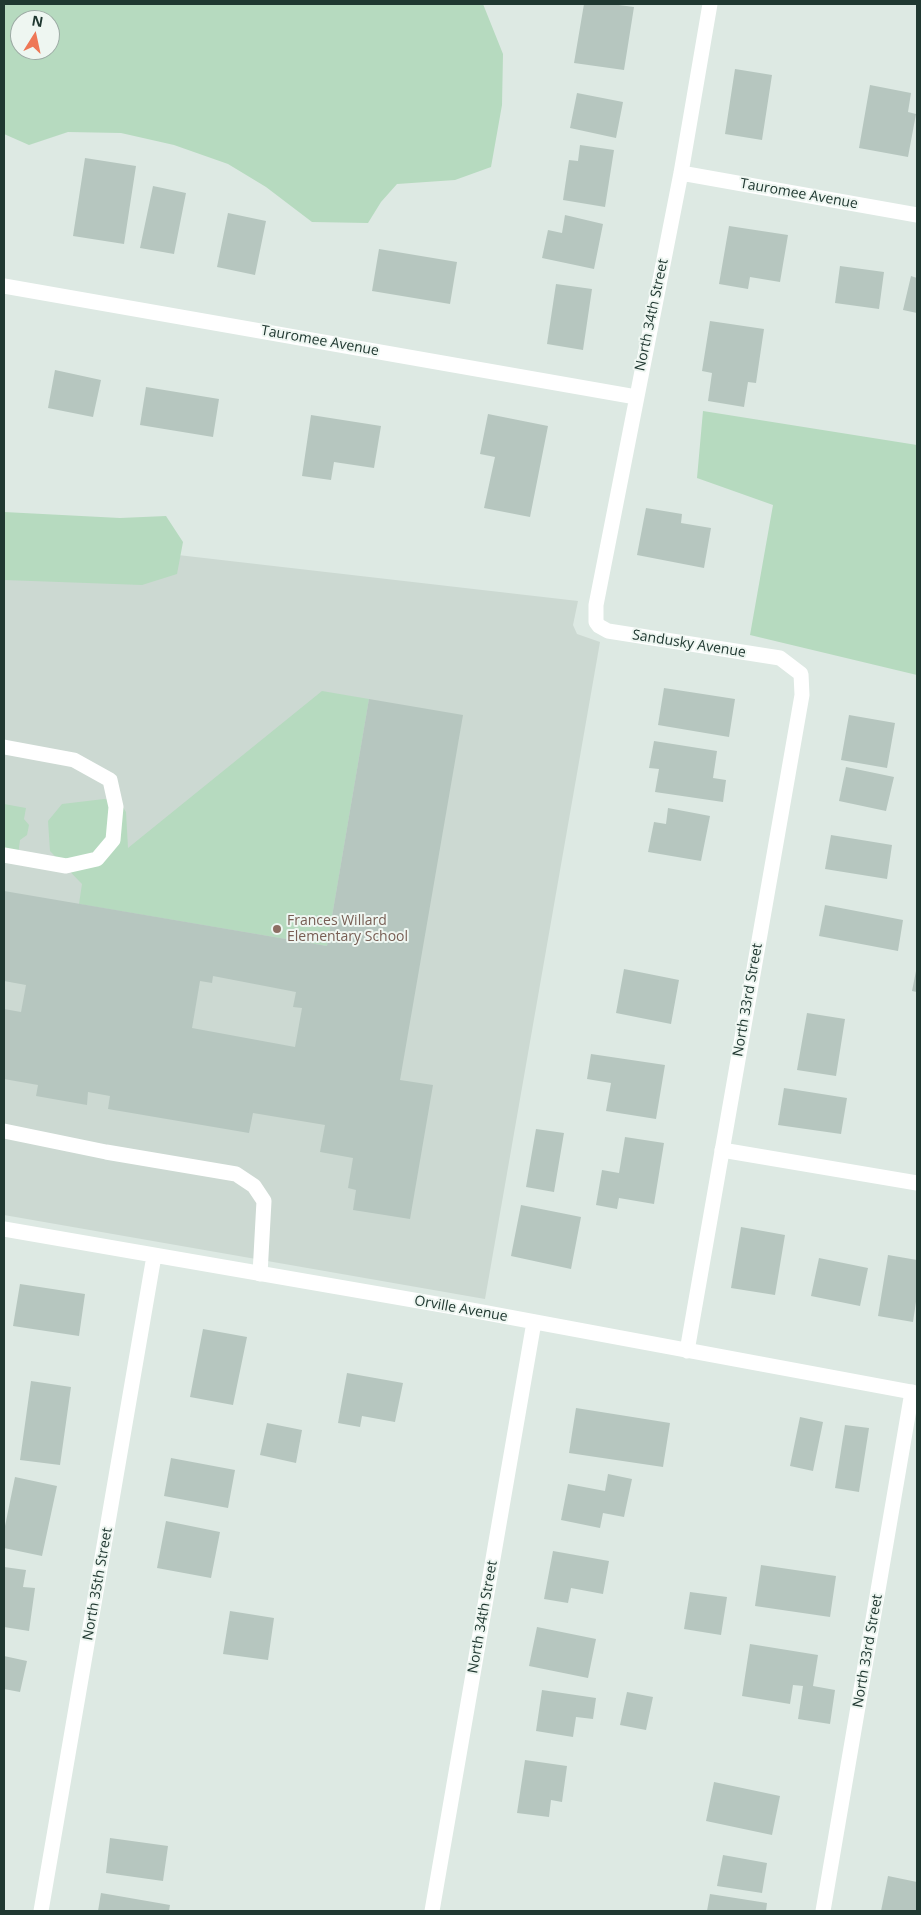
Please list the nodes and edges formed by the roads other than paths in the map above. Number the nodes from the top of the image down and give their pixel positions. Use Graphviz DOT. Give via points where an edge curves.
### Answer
graph roads {
  1 [pos="710,4"];
  2 [pos="681,173"];
  3 [pos="917,216"];
  4 [pos="4,286"];
  5 [pos="636,397"];
  6 [pos="598,626"];
  7 [pos="780,658"];
  8 [pos="4,748"];
  9 [pos="4,855"];
  10 [pos="4,1131"];
  11 [pos="722,1150"];
  12 [pos="917,1183"];
  13 [pos="4,1229"];
  14 [pos="154,1256"];
  15 [pos="260,1274"];
  16 [pos="534,1322"];
  17 [pos="687,1351"];
  18 [pos="915,1392"];
  19 [pos="41,1911"];
  20 [pos="432,1911"];
  21 [pos="823,1911"];
  1 -- 2 [label="street, North 34th Street"];
  2 -- 3 [label="street, Tauromee Avenue"];
  2 -- 5 [label="street, North 34th Street"];
  4 -- 5 [label="street, Tauromee Avenue"];
  5 -- 6 [label="street, North 34th Street" via="596,606"];
  6 -- 7 [label="street, Sandusky Avenue" via="608,631"];
  7 -- 11 [label="street, North 33rd Street" via="801,674 802,695"];
  8 -- 9 [label="street" via="74,760 110,780 116,807 113,840 96,859 66,866"];
  10 -- 15 [label="street" via="236,1174 254,1186 264,1201"];
  11 -- 12 [label="street"];
  11 -- 17 [label="street, North 33rd Street"];
  13 -- 14 [label="street, Orville Avenue"];
  14 -- 15 [label="street, Orville Avenue"];
  14 -- 19 [label="street, North 35th Street"];
  15 -- 16 [label="street, Orville Avenue"];
  16 -- 17 [label="street, Orville Avenue"];
  16 -- 20 [label="street, North 34th Street"];
  17 -- 18 [label="street, Orville Avenue"];
  18 -- 21 [label="street, North 33rd Street"];
}
